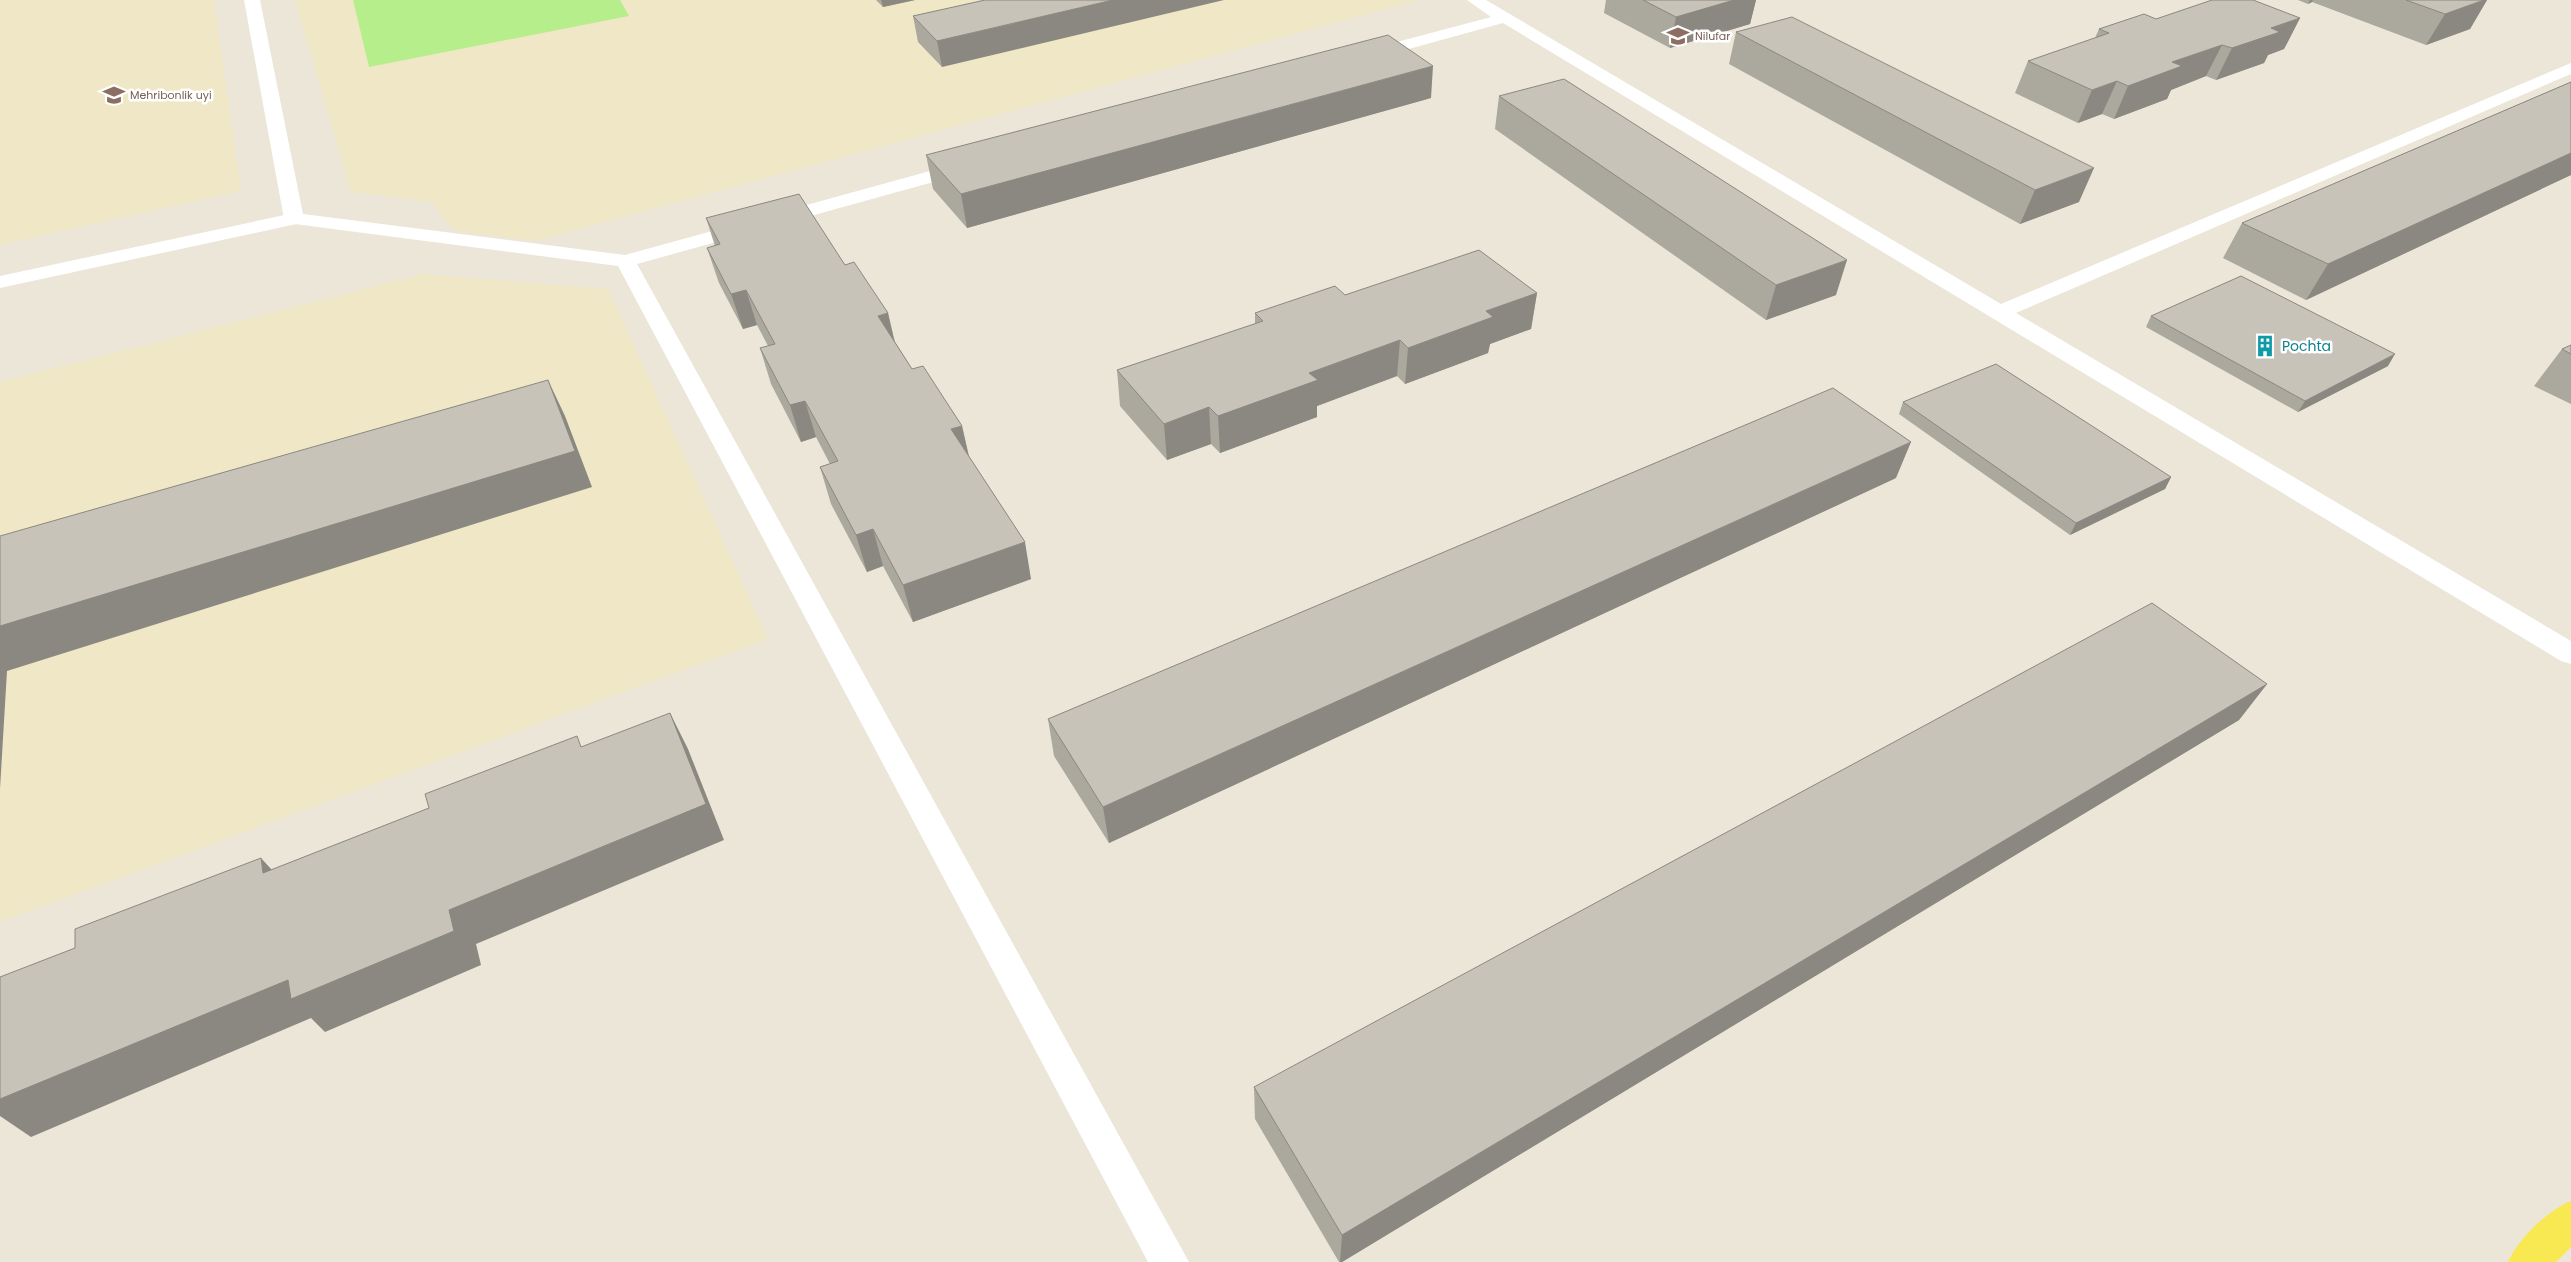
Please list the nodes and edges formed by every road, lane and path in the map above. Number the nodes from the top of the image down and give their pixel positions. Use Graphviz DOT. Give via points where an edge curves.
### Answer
graph roads {
  1 [pos="252,0"];
  2 [pos="1475,0"];
  3 [pos="1504,18"];
  4 [pos="1351,60"];
  5 [pos="2571,68"];
  6 [pos="979,163"];
  7 [pos="294,219"];
  8 [pos="625,261"];
  9 [pos="0,282"];
  10 [pos="1999,313"];
  11 [pos="2571,654"];
  12 [pos="2571,1220"];
  13 [pos="1169,1262"];
  14 [pos="2528,1262"];
  1 -- 7 [label="street"];
  2 -- 3 [label="street"];
  3 -- 4 [label="street"];
  3 -- 10 [label="street"];
  5 -- 10 [label="street"];
  6 -- 8 [label="street"];
  7 -- 8 [label="street"];
  7 -- 9 [label="street"];
  8 -- 13 [label="street"];
  10 -- 11 [label="street"];
  12 -- 14 [label="main road"];
}
